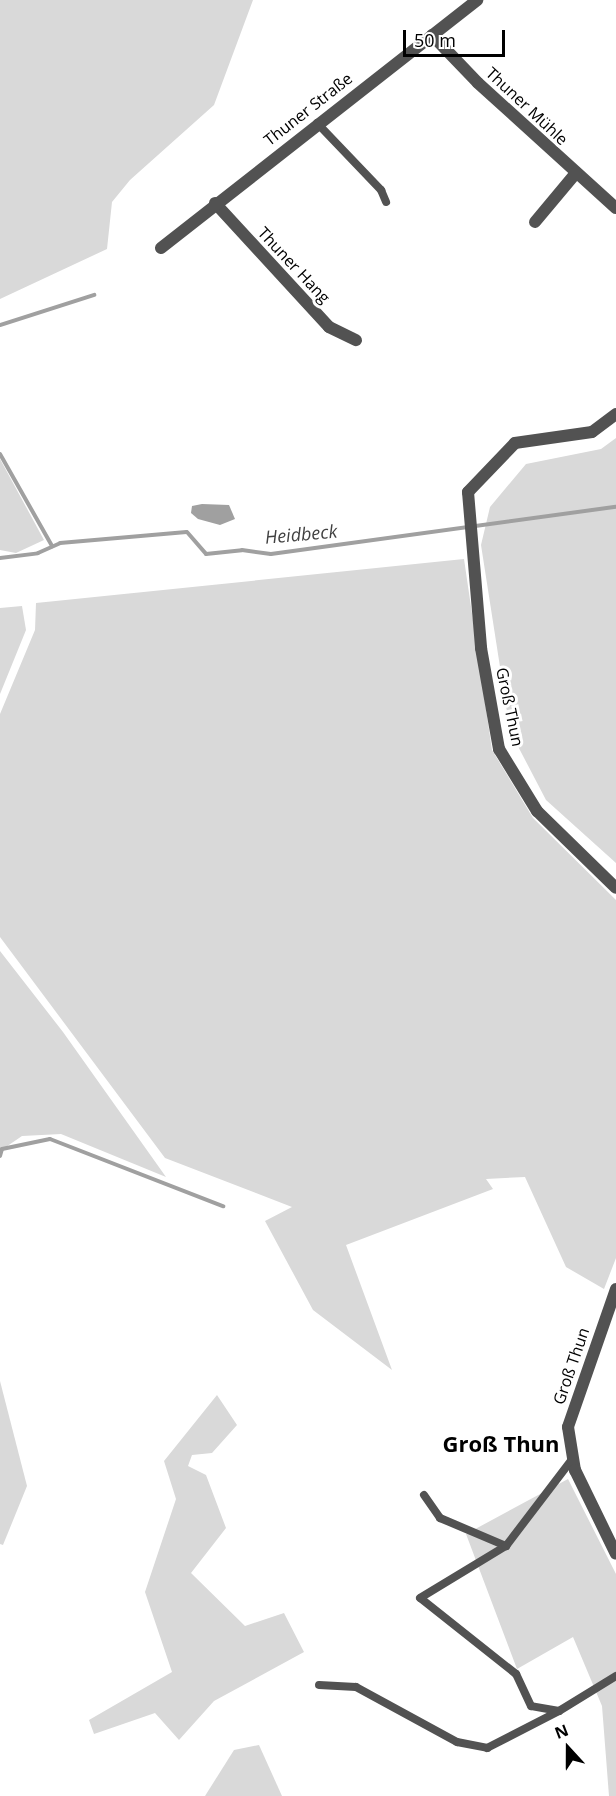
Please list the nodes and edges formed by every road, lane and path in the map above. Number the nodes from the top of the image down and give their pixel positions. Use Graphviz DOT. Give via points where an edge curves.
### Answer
graph roads {
  1 [pos="477,0"];
  2 [pos="432,35"];
  3 [pos="317,123"];
  4 [pos="576,173"];
  5 [pos="386,202"];
  6 [pos="215,203"];
  7 [pos="616,208"];
  8 [pos="535,222"];
  9 [pos="161,248"];
  10 [pos="356,340"];
  11 [pos="616,414"];
  12 [pos="616,888"];
  13 [pos="616,1289"];
  14 [pos="573,1458"];
  15 [pos="424,1495"];
  16 [pos="506,1546"];
  17 [pos="616,1554"];
  18 [pos="616,1676"];
  19 [pos="319,1685"];
  20 [pos="559,1711"];
  1 -- 2 [label="street, Thuner Straße"];
  2 -- 3 [label="street, Thuner Straße"];
  2 -- 4 [label="street, Thuner Mühle" via="477,83"];
  3 -- 5 [label="lane" via="381,190"];
  3 -- 6 [label="street, Thuner Straße"];
  4 -- 7 [label="street, Thuner Mühle"];
  4 -- 8 [label="street"];
  6 -- 9 [label="street, Thuner Straße"];
  6 -- 10 [label="street, Thuner Hang" via="329,327"];
  11 -- 12 [label="street, Groß Thun" via="592,432 515,443 468,492 481,648 499,749 537,811"];
  13 -- 14 [label="street, Groß Thun" via="568,1427"];
  14 -- 16 [label="lane"];
  14 -- 17 [label="street, Groß Thun" via="574,1470"];
  15 -- 16 [label="lane" via="440,1518"];
  16 -- 20 [label="lane" via="420,1598 516,1674 531,1706"];
  18 -- 20 [label="lane"];
  19 -- 20 [label="lane" via="356,1687 457,1742 486,1748"];
}
